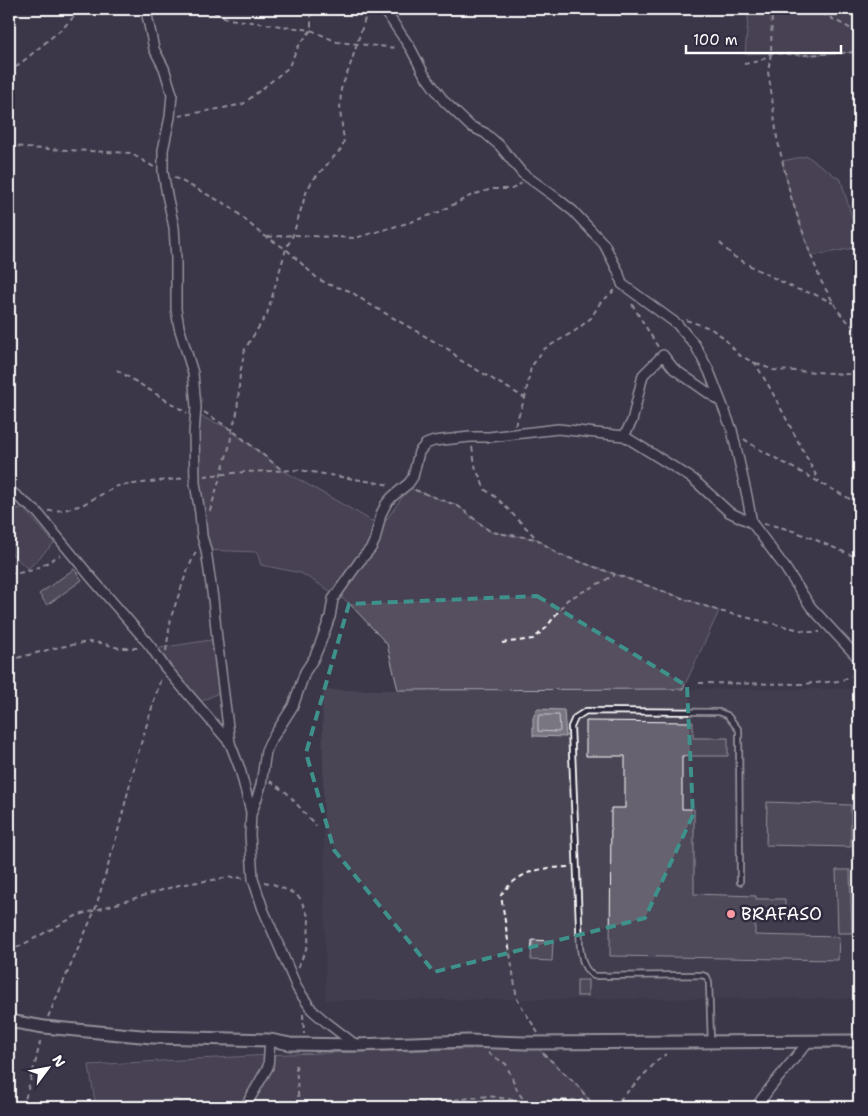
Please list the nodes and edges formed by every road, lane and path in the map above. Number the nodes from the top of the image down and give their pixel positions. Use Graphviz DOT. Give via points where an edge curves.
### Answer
graph roads {
  1 [pos="81,9"];
  2 [pos="147,9"];
  3 [pos="206,9"];
  4 [pos="311,9"];
  5 [pos="384,9"];
  6 [pos="772,9"];
  7 [pos="814,9"];
  8 [pos="311,30"];
  9 [pos="859,33"];
  10 [pos="411,49"];
  11 [pos="859,52"];
  12 [pos="771,53"];
  13 [pos="744,64"];
  14 [pos="9,73"];
  15 [pos="170,117"];
  16 [pos="9,144"];
  17 [pos="163,172"];
  18 [pos="530,178"];
  19 [pos="266,237"];
  20 [pos="720,243"];
  21 [pos="622,284"];
  22 [pos="632,303"];
  23 [pos="833,303"];
  24 [pos="682,320"];
  25 [pos="859,335"];
  26 [pos="663,355"];
  27 [pos="755,363"];
  28 [pos="117,370"];
  29 [pos="859,375"];
  30 [pos="525,398"];
  31 [pos="720,401"];
  32 [pos="196,407"];
  33 [pos="195,417"];
  34 [pos="732,430"];
  35 [pos="512,435"];
  36 [pos="624,436"];
  37 [pos="470,438"];
  38 [pos="282,470"];
  39 [pos="194,476"];
  40 [pos="819,482"];
  41 [pos="405,487"];
  42 [pos="9,490"];
  43 [pos="859,504"];
  44 [pos="38,512"];
  45 [pos="752,523"];
  46 [pos="537,539"];
  47 [pos="68,550"];
  48 [pos="859,558"];
  49 [pos="9,573"];
  50 [pos="616,574"];
  51 [pos="832,630"];
  52 [pos="502,642"];
  53 [pos="151,647"];
  54 [pos="859,659"];
  55 [pos="9,660"];
  56 [pos="859,673"];
  57 [pos="699,683"];
  58 [pos="230,743"];
  59 [pos="263,776"];
  60 [pos="251,812"];
  61 [pos="316,826"];
  62 [pos="577,867"];
  63 [pos="253,879"];
  64 [pos="740,882"];
  65 [pos="9,952"];
  66 [pos="294,979"];
  67 [pos="303,1011"];
  68 [pos="9,1021"];
  69 [pos="44,1026"];
  70 [pos="270,1040"];
  71 [pos="859,1040"];
  72 [pos="469,1041"];
  73 [pos="681,1041"];
  74 [pos="711,1041"];
  75 [pos="809,1041"];
  76 [pos="305,1044"];
  77 [pos="356,1044"];
  78 [pos="544,1048"];
  79 [pos="296,1065"];
  80 [pos="589,1100"];
  81 [pos="526,1102"];
  82 [pos="859,1102"];
  83 [pos="23,1107"];
  84 [pos="245,1107"];
  85 [pos="299,1107"];
  86 [pos="392,1107"];
  87 [pos="529,1107"];
  88 [pos="595,1107"];
  89 [pos="613,1107"];
  90 [pos="756,1107"];
  91 [pos="857,1107"];
  1 -- 14 [label="path"];
  2 -- 15 [label="street" via="154,49 172,94"];
  3 -- 8 [label="path" via="229,19"];
  4 -- 8 [label="path"];
  5 -- 10 [label="street"];
  6 -- 12 [label="path"];
  7 -- 9 [label="path"];
  8 -- 10 [label="path" via="337,42"];
  8 -- 15 [label="path" via="288,68 243,104"];
  10 -- 18 [label="street" via="424,74 444,100 470,126 500,146"];
  11 -- 12 [label="path"];
  12 -- 13 [label="path" via="760,61"];
  12 -- 23 [label="path" via="768,72 777,138 791,197 811,256"];
  15 -- 17 [label="street" via="163,150"];
  16 -- 17 [label="path" via="27,148 130,153"];
  17 -- 19 [label="path" via="231,207"];
  17 -- 32 [label="street" via="174,227 176,309 193,373"];
  18 -- 19 [label="path" via="512,189 492,189 472,195 439,212 355,238"];
  18 -- 21 [label="street" via="573,211 604,244"];
  19 -- 30 [label="path" via="286,249 318,279 350,291"];
  20 -- 23 [label="path" via="733,256 756,269"];
  21 -- 30 [label="path" via="600,303 591,318 544,349 532,367"];
  21 -- 31 [label="street" via="677,324 695,345"];
  22 -- 26 [label="path"];
  23 -- 25 [label="path"];
  24 -- 27 [label="path" via="710,328 724,337 740,355"];
  26 -- 31 [label="street" via="674,369"];
  26 -- 36 [label="street" via="642,375 632,421"];
  27 -- 29 [label="path" via="773,370"];
  27 -- 40 [label="path"];
  28 -- 33 [label="path"];
  30 -- 35 [label="path"];
  31 -- 34 [label="street"];
  32 -- 33 [label="street"];
  32 -- 38 [label="path" via="232,430"];
  33 -- 39 [label="street"];
  34 -- 40 [label="path" via="757,448"];
  34 -- 45 [label="street"];
  35 -- 36 [label="street" via="558,429"];
  35 -- 37 [label="street"];
  36 -- 45 [label="street" via="693,479 729,512"];
  37 -- 41 [label="street" via="426,444 419,452 413,477"];
  37 -- 46 [label="path" via="476,470 484,489"];
  38 -- 39 [label="path"];
  38 -- 41 [label="path"];
  39 -- 44 [label="path" via="117,486 82,505"];
  39 -- 58 [label="street" via="214,599"];
  40 -- 43 [label="path"];
  41 -- 46 [label="path" via="458,506 491,532"];
  41 -- 59 [label="street" via="386,504 371,548 334,599 317,651 305,672 293,706 270,742"];
  42 -- 44 [label="street"];
  44 -- 47 [label="street"];
  45 -- 48 [label="path" via="782,528"];
  45 -- 51 [label="street" via="811,607"];
  46 -- 50 [label="path" via="558,554"];
  47 -- 49 [label="path" via="32,571"];
  47 -- 53 [label="street"];
  50 -- 51 [label="path" via="719,611 809,632"];
  50 -- 52 [label="path" via="567,600 533,639"];
  51 -- 54 [label="street"];
  53 -- 55 [label="path" via="119,648 88,642"];
  53 -- 58 [label="street"];
  56 -- 57 [label="path" via="840,681 802,684"];
  58 -- 60 [label="street"];
  59 -- 60 [label="street"];
  59 -- 61 [label="path" via="287,793"];
  60 -- 63 [label="street"];
  62 -- 64 [label="lane" via="571,727 575,718 586,711 720,712 727,715 739,730"];
  62 -- 74 [label="lane" via="580,948 588,972 594,976 702,974 709,983"];
  62 -- 78 [label="path" via="528,872 506,888 501,896 517,999"];
  63 -- 65 [label="path" via="232,877 179,885 120,902 76,916"];
  63 -- 66 [label="street"];
  63 -- 66 [label="path" via="293,893 300,898 309,918 308,944"];
  66 -- 77 [label="street" via="312,1010"];
  67 -- 76 [label="path"];
  68 -- 69 [label="street"];
  69 -- 70 [label="street" via="152,1037"];
  69 -- 83 [label="path"];
  70 -- 76 [label="street"];
  70 -- 84 [label="street" via="268,1067"];
  71 -- 75 [label="street"];
  72 -- 77 [label="street"];
  72 -- 78 [label="street"];
  72 -- 81 [label="path" via="506,1064"];
  73 -- 74 [label="street"];
  73 -- 78 [label="street"];
  73 -- 89 [label="path"];
  74 -- 75 [label="street"];
  75 -- 90 [label="street"];
  76 -- 77 [label="street"];
  78 -- 80 [label="path"];
  79 -- 85 [label="path"];
  80 -- 81 [label="path"];
  80 -- 88 [label="path"];
  81 -- 86 [label="path" via="489,1096"];
  81 -- 87 [label="path"];
  82 -- 91 [label="path"];
}
